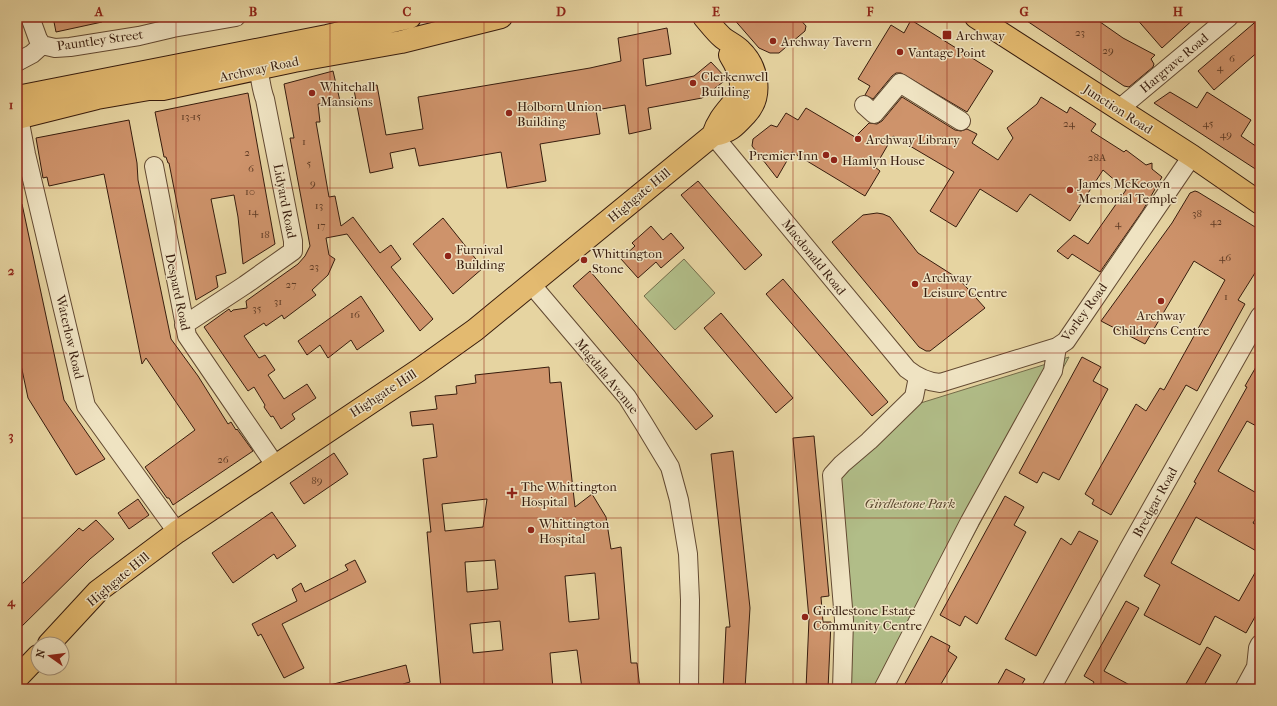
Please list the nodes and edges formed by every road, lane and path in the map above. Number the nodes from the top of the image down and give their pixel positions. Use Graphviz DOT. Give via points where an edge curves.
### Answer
graph roads {
  1 [pos="30,17"];
  2 [pos="236,17"];
  3 [pos="410,17"];
  4 [pos="501,17"];
  5 [pos="976,17"];
  6 [pos="1229,17"];
  7 [pos="706,18"];
  8 [pos="172,23"];
  9 [pos="353,23"];
  10 [pos="723,38"];
  11 [pos="42,45"];
  12 [pos="17,62"];
  13 [pos="258,69"];
  14 [pos="121,85"];
  15 [pos="864,105"];
  16 [pos="1119,109"];
  17 [pos="18,111"];
  18 [pos="961,121"];
  19 [pos="713,135"];
  20 [pos="1192,156"];
  21 [pos="154,166"];
  22 [pos="1260,203"];
  23 [pos="531,284"];
  24 [pos="1260,316"];
  25 [pos="184,326"];
  26 [pos="1057,347"];
  27 [pos="918,377"];
  28 [pos="275,465"];
  29 [pos="177,532"];
  30 [pos="56,636"];
  31 [pos="1260,644"];
  32 [pos="30,664"];
  33 [pos="17,678"];
  34 [pos="689,689"];
  35 [pos="842,689"];
  36 [pos="883,689"];
  37 [pos="1051,689"];
  38 [pos="1244,689"];
  1 -- 11 [label="street"];
  2 -- 8 [label="street, Pauntley Street"];
  3 -- 9 [label="main road, Archway Road"];
  4 -- 13 [label="main road, Archway Road" via="401,42"];
  5 -- 16 [label="main road, Junction Road"];
  6 -- 16 [label="street, Hargrave Road"];
  7 -- 10 [label="main road"];
  8 -- 11 [label="street, Pauntley Street" via="139,36 70,47 55,48"];
  9 -- 14 [label="main road, Archway Road" via="320,37"];
  10 -- 19 [label="main road, Highgate Hill" via="738,68 741,88 731,107 718,122"];
  10 -- 19 [label="main road, Highgate Hill" via="740,50 750,62 756,80 757,94 749,111 733,127"];
  11 -- 12 [label="street, Pauntley Street"];
  13 -- 14 [label="main road, Archway Road" via="163,89 155,101 143,103 128,103"];
  13 -- 25 [label="street, Lidyard Road" via="293,251"];
  14 -- 17 [label="main road, Archway Road"];
  15 -- 18 [label="street" via="874,114 900,83"];
  16 -- 20 [label="main road, Junction Road"];
  17 -- 29 [label="street, Waterlow Road" via="86,406"];
  19 -- 23 [label="main road, Highgate Hill"];
  19 -- 27 [label="street, Macdonald Road" via="907,369"];
  20 -- 22 [label="main road, Junction Road"];
  20 -- 26 [label="street, Vorley Road" via="1072,333"];
  21 -- 25 [label="street, Despard Road"];
  23 -- 28 [label="main road, Highgate Hill" via="433,360"];
  23 -- 34 [label="street, Magdala Avenue" via="627,397 670,467 679,500 688,554"];
  24 -- 37 [label="street, Bredgar Road"];
  25 -- 28 [label="street, Despard Road" via="187,336"];
  26 -- 27 [label="street, Vorley Road" via="940,382"];
  26 -- 36 [label="street" via="1053,371 970,522"];
  27 -- 35 [label="street" via="911,401 832,475 844,620"];
  28 -- 29 [label="main road, Highgate Hill"];
  29 -- 30 [label="main road, Highgate Hill" via="98,591"];
  31 -- 38 [label="street" via="1256,667"];
  32 -- 33 [label="main road"];
}
